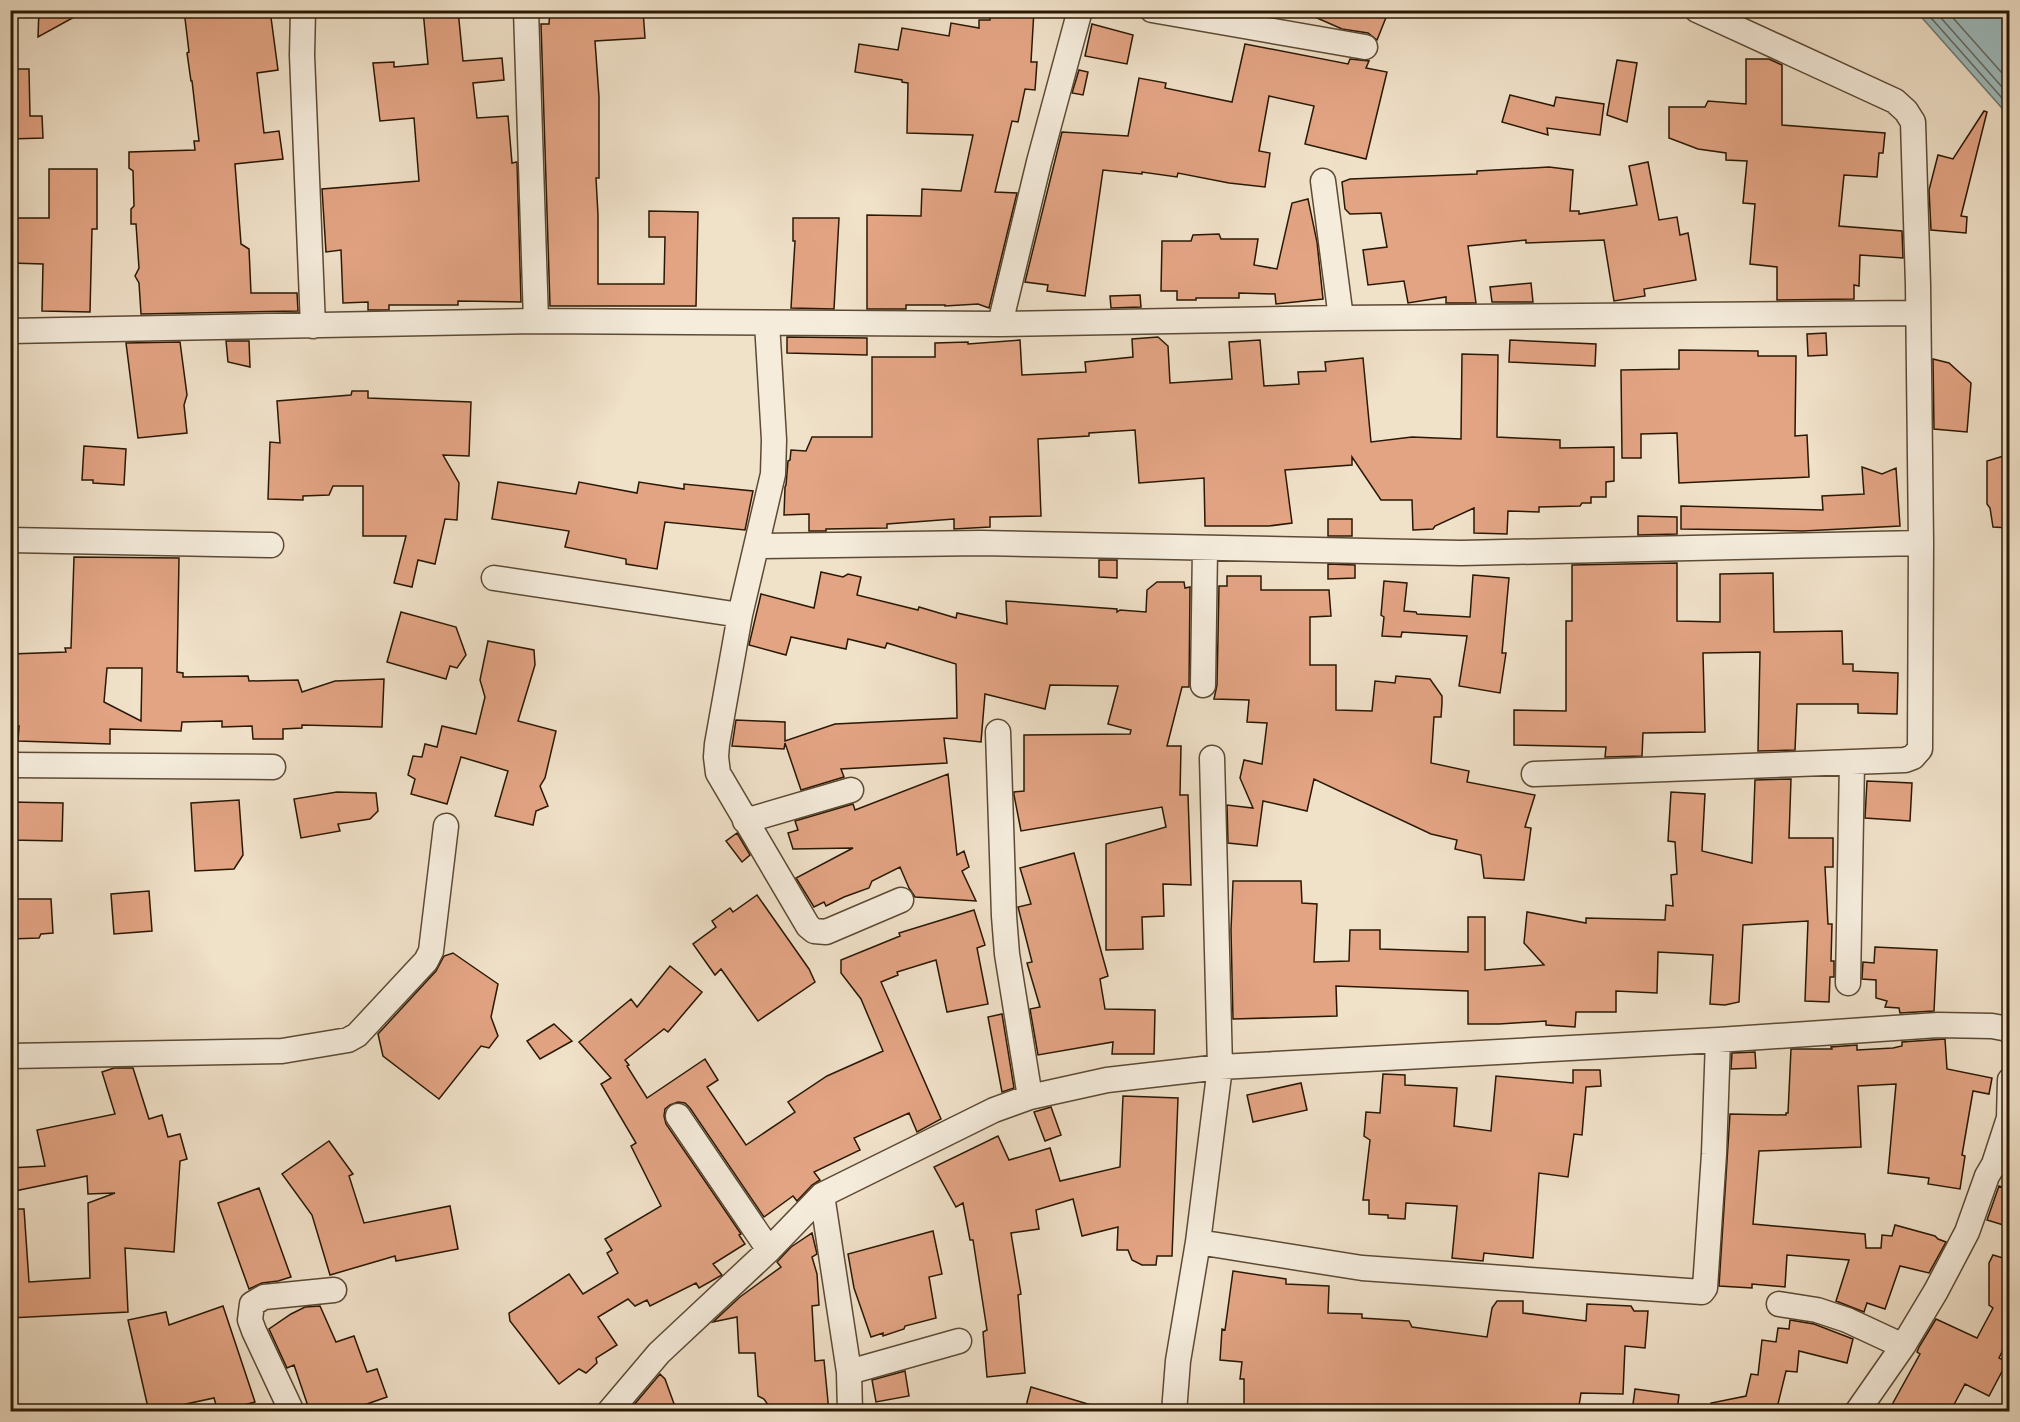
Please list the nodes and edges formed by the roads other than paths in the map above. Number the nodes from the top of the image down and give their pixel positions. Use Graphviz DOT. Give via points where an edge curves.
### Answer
graph roads {
  1 [pos="303,10"];
  2 [pos="526,10"];
  3 [pos="1080,10"];
  4 [pos="1152,10"];
  5 [pos="1697,10"];
  6 [pos="1365,47"];
  7 [pos="1323,181"];
  8 [pos="1918,314"];
  9 [pos="1341,318"];
  10 [pos="536,321"];
  11 [pos="767,322"];
  12 [pos="1000,324"];
  13 [pos="313,326"];
  14 [pos="10,331"];
  15 [pos="10,540"];
  16 [pos="1920,543"];
  17 [pos="271,545"];
  18 [pos="757,546"];
  19 [pos="1205,548"];
  20 [pos="494,578"];
  21 [pos="740,615"];
  22 [pos="1203,685"];
  23 [pos="998,732"];
  24 [pos="1212,758"];
  25 [pos="1852,762"];
  26 [pos="10,765"];
  27 [pos="273,767"];
  28 [pos="1534,774"];
  29 [pos="851,790"];
  30 [pos="745,821"];
  31 [pos="446,826"];
  32 [pos="901,900"];
  33 [pos="1848,983"];
  34 [pos="2010,1032"];
  35 [pos="1718,1040"];
  36 [pos="10,1056"];
  37 [pos="1220,1067"];
  38 [pos="2010,1080"];
  39 [pos="1030,1097"];
  40 [pos="678,1116"];
  41 [pos="822,1195"];
  42 [pos="1198,1242"];
  43 [pos="769,1250"];
  44 [pos="334,1290"];
  45 [pos="1779,1304"];
  46 [pos="958,1341"];
  47 [pos="1903,1346"];
  48 [pos="849,1372"];
  49 [pos="292,1412"];
  50 [pos="609,1412"];
  51 [pos="850,1412"];
  52 [pos="1174,1412"];
  53 [pos="1857,1412"];
  1 -- 13 [label="street"];
  2 -- 10 [label="street"];
  3 -- 12 [label="street"];
  4 -- 6 [label="street"];
  5 -- 8 [label="street" via="1894,101 1906,111 1913,122"];
  7 -- 9 [label="street"];
  8 -- 9 [label="street"];
  8 -- 16 [label="street"];
  9 -- 12 [label="street"];
  10 -- 11 [label="street"];
  10 -- 13 [label="street"];
  11 -- 12 [label="street"];
  11 -- 18 [label="street" via="773,474"];
  13 -- 14 [label="street"];
  15 -- 17 [label="street"];
  16 -- 19 [label="street" via="1461,553"];
  16 -- 25 [label="street" via="1920,749 1905,760"];
  18 -- 19 [label="street" via="981,543"];
  18 -- 21 [label="street"];
  19 -- 22 [label="street"];
  20 -- 21 [label="street"];
  21 -- 30 [label="street" via="716,757 718,772"];
  23 -- 39 [label="street" via="1007,954"];
  24 -- 37 [label="street"];
  25 -- 28 [label="street"];
  25 -- 33 [label="street"];
  26 -- 27 [label="street"];
  29 -- 30 [label="street"];
  30 -- 32 [label="street" via="813,931 826,932"];
  31 -- 36 [label="street" via="431,951 418,970 348,1040 282,1051"];
  34 -- 35 [label="street" via="1992,1026 1938,1025"];
  35 -- 37 [label="street"];
  35 -- 42 [label="street" via="1714,1154 1702,1292 1362,1268"];
  37 -- 39 [label="street" via="1107,1080"];
  37 -- 42 [label="street"];
  38 -- 47 [label="street" via="2009,1118 1968,1232"];
  39 -- 41 [label="street" via="993,1110"];
  40 -- 43 [label="street"];
  41 -- 43 [label="street"];
  41 -- 48 [label="street"];
  42 -- 52 [label="street" via="1178,1361"];
  43 -- 50 [label="street" via="659,1353"];
  44 -- 49 [label="street" via="264,1297 252,1304 250,1320 254,1331"];
  45 -- 47 [label="street" via="1847,1320"];
  46 -- 48 [label="street"];
  47 -- 53 [label="street"];
  48 -- 51 [label="street"];
}
